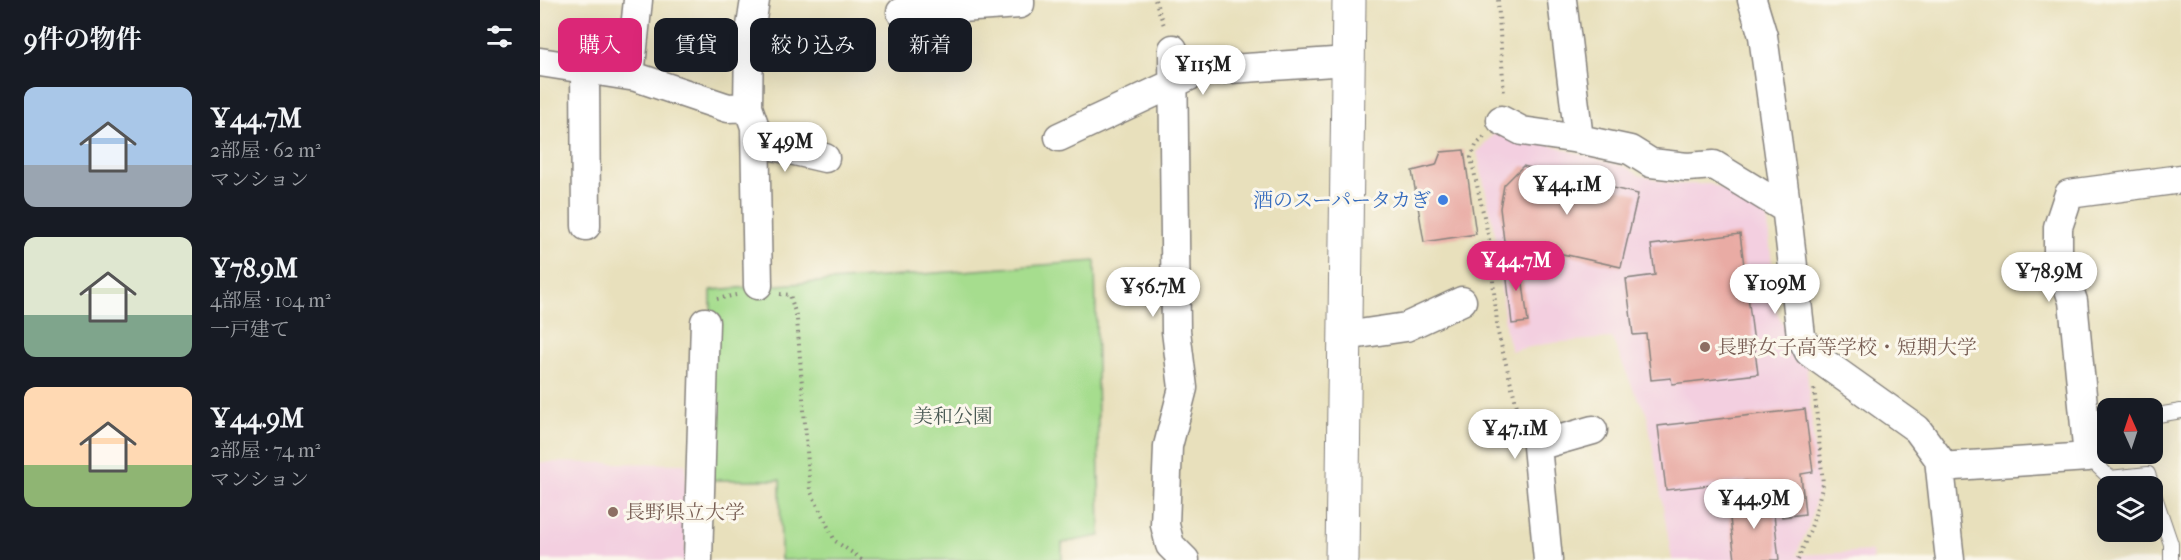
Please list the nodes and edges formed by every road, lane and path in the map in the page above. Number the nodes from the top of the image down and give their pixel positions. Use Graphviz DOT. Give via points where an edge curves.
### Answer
graph roads {
  1 [pos="638,0"];
  2 [pos="754,0"];
  3 [pos="1020,0"];
  4 [pos="1349,0"];
  5 [pos="1498,0"];
  6 [pos="1562,0"];
  7 [pos="1752,0"];
  8 [pos="902,12"];
  9 [pos="1173,49"];
  10 [pos="1348,61"];
  11 [pos="540,62"];
  12 [pos="558,64"];
  13 [pos="585,72"];
  14 [pos="608,72"];
  15 [pos="630,76"];
  16 [pos="1172,85"];
  17 [pos="748,107"];
  18 [pos="1501,120"];
  19 [pos="1059,137"];
  20 [pos="1579,139"];
  21 [pos="756,142"];
  22 [pos="825,158"];
  23 [pos="2181,179"];
  24 [pos="1786,209"];
  25 [pos="586,226"];
  26 [pos="760,289"];
  27 [pos="1462,301"];
  28 [pos="705,322"];
  29 [pos="1345,336"];
  30 [pos="1809,352"];
  31 [pos="2181,411"];
  32 [pos="2163,414"];
  33 [pos="2096,426"];
  34 [pos="1593,430"];
  35 [pos="1537,446"];
  36 [pos="2088,458"];
  37 [pos="1940,467"];
  38 [pos="2108,476"];
  39 [pos="2129,476"];
  40 [pos="2149,476"];
  41 [pos="2163,520"];
  42 [pos="698,560"];
  43 [pos="863,560"];
  44 [pos="1185,560"];
  45 [pos="1342,560"];
  46 [pos="1548,560"];
  47 [pos="1798,560"];
  48 [pos="1950,560"];
  49 [pos="2171,560"];
  1 -- 15 [label="street"];
  2 -- 17 [label="street"];
  3 -- 8 [label="street" via="1020,4"];
  4 -- 10 [label="street"];
  5 -- 18 [label="path" via="1504,94"];
  6 -- 20 [label="street"];
  7 -- 24 [label="street" via="1763,36"];
  9 -- 16 [label="street"];
  10 -- 16 [label="street" via="1200,72"];
  10 -- 29 [label="street"];
  11 -- 12 [label="street"];
  13 -- 25 [label="street"];
  14 -- 15 [label="street"];
  15 -- 17 [label="street" via="728,108"];
  16 -- 19 [label="street"];
  16 -- 44 [label="street" via="1176,331 1183,388 1168,446 1165,525 1170,545"];
  17 -- 21 [label="street"];
  18 -- 20 [label="street" via="1522,130"];
  18 -- 35 [label="path" via="1476,145 1471,158 1489,239 1498,333 1525,437"];
  20 -- 24 [label="street" via="1630,150 1651,163 1714,165"];
  21 -- 22 [label="street"];
  21 -- 26 [label="street"];
  23 -- 33 [label="street" via="2070,194 2058,227 2058,257 2073,301"];
  24 -- 30 [label="street" via="1801,336"];
  26 -- 28 [label="path" via="704,302"];
  26 -- 43 [label="path" via="790,295 796,319 810,490 836,541"];
  27 -- 29 [label="street" via="1406,327"];
  28 -- 42 [label="street"];
  29 -- 45 [label="street"];
  30 -- 37 [label="street" via="1917,429 1939,459"];
  30 -- 47 [label="path" via="1823,484"];
  31 -- 32 [label="lane"];
  33 -- 36 [label="street"];
  34 -- 35 [label="street"];
  35 -- 46 [label="street"];
  36 -- 37 [label="street"];
  36 -- 38 [label="lane"];
  37 -- 48 [label="street"];
  39 -- 40 [label="lane"];
  41 -- 49 [label="lane" via="2171,544"];
}
